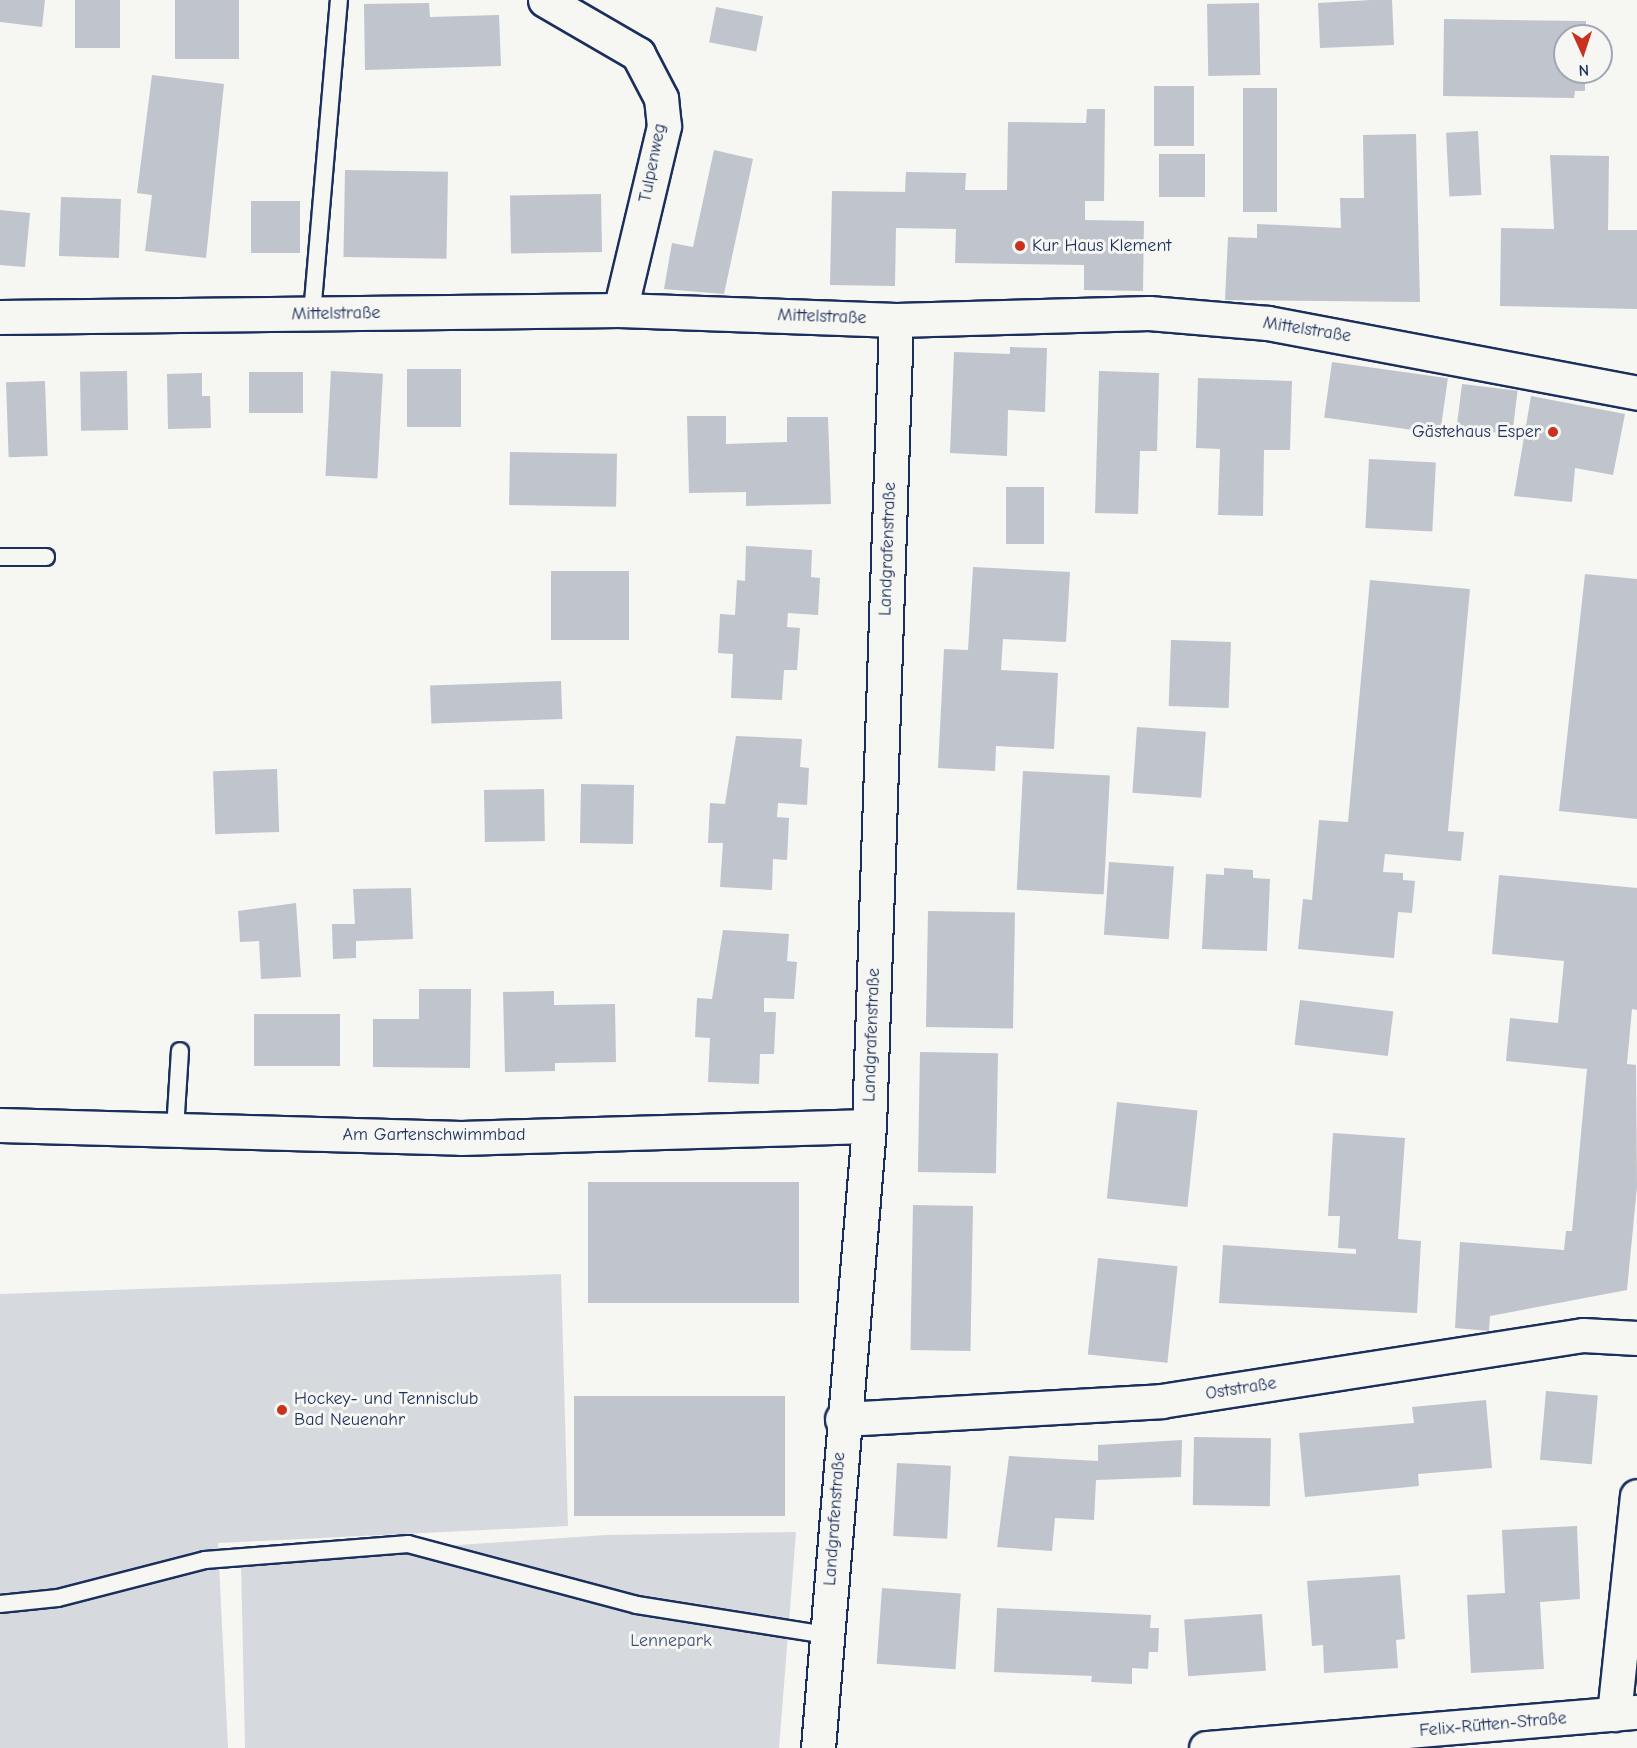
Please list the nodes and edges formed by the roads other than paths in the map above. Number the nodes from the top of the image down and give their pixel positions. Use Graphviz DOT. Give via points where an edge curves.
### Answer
graph roads {
  1 [pos="339,0"];
  2 [pos="545,0"];
  3 [pos="621,310"];
  4 [pos="312,314"];
  5 [pos="0,317"];
  6 [pos="896,320"];
  7 [pos="1637,393"];
  8 [pos="0,557"];
  9 [pos="45,558"];
  10 [pos="180,1051"];
  11 [pos="0,1125"];
  12 [pos="869,1126"];
  13 [pos="175,1130"];
  14 [pos="1637,1338"];
  15 [pos="842,1419"];
  16 [pos="1637,1496"];
  17 [pos="0,1604"];
  18 [pos="826,1635"];
  19 [pos="1626,1713"];
  20 [pos="818,1748"];
  21 [pos="1206,1748"];
  1 -- 4 [label="lane"];
  2 -- 3 [label="street, Tulpenweg" via="638,54 661,98 664,126"];
  3 -- 4 [label="street, Mittelstraße"];
  3 -- 6 [label="street, Mittelstraße"];
  4 -- 5 [label="street, Mittelstraße"];
  6 -- 7 [label="street, Mittelstraße" via="1149,313 1258,322"];
  6 -- 12 [label="street, Landgrafenstraße"];
  8 -- 9 [label="lane"];
  10 -- 13 [label="lane"];
  11 -- 13 [label="street, Am Gartenschwimmbad"];
  12 -- 13 [label="street, Am Gartenschwimmbad" via="461,1138"];
  12 -- 15 [label="street, Landgrafenstraße"];
  14 -- 15 [label="street, Oststraße" via="1583,1335 1161,1401"];
  15 -- 18 [label="street, Landgrafenstraße"];
  16 -- 19 [label="street"];
  17 -- 18 [label="lane" via="57,1598 205,1560 408,1544 637,1605"];
  18 -- 20 [label="street, Landgrafenstraße"];
  19 -- 21 [label="street, Felix-Rütten-Straße"];
}
